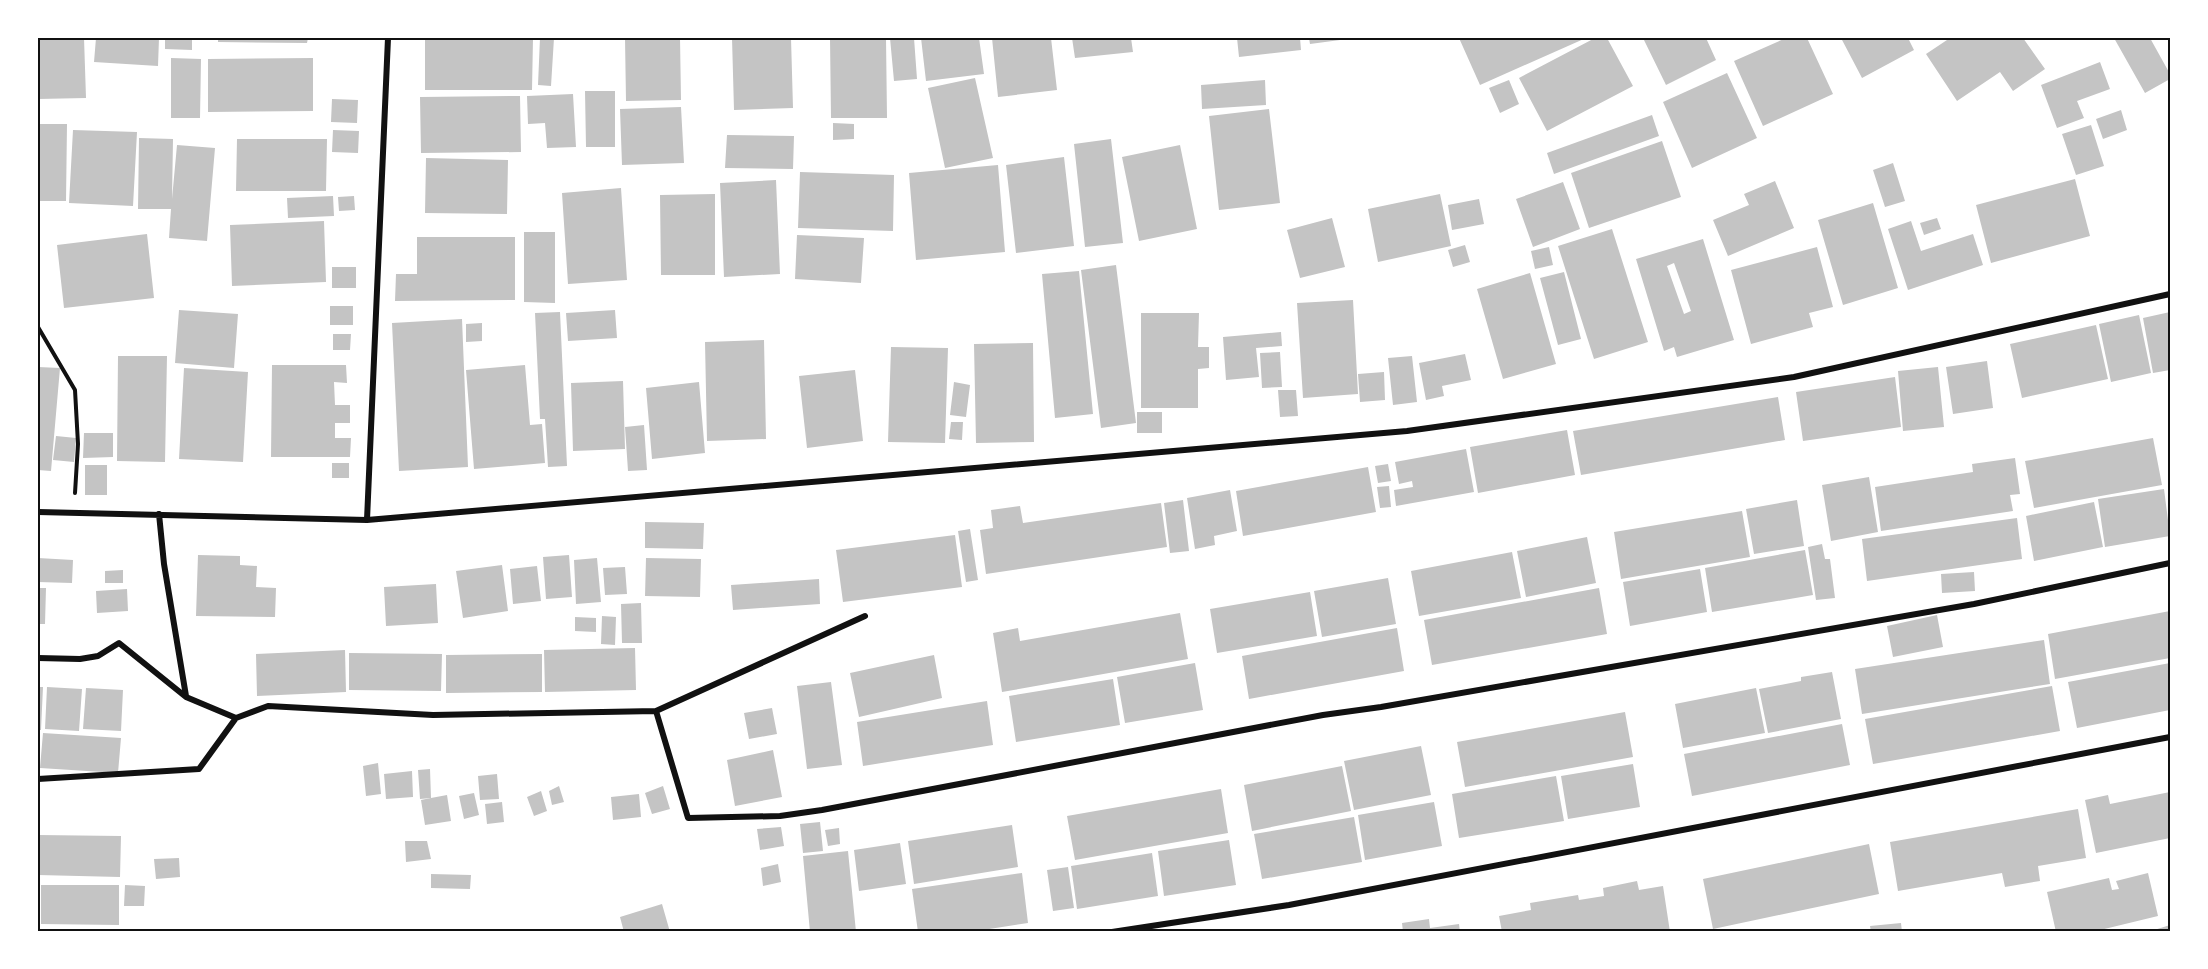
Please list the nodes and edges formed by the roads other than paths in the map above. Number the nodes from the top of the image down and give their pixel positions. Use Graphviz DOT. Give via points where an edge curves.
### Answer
graph roads {
  1 [pos="387,38"];
  2 [pos="2170,294"];
  3 [pos="38,512"];
  4 [pos="159,514"];
  5 [pos="367,520"];
  6 [pos="2170,563"];
  7 [pos="865,616"];
  8 [pos="38,658"];
  9 [pos="186,697"];
  10 [pos="656,711"];
  11 [pos="236,718"];
  12 [pos="2170,737"];
  13 [pos="38,779"];
  14 [pos="1112,932"];
  1 -- 5 [label="street"];
  2 -- 5 [label="street" via="1794,377 1407,431"];
  3 -- 4 [label="street"];
  4 -- 5 [label="street"];
  4 -- 9 [label="street"];
  6 -- 10 [label="street" via="1974,604 1323,715 780,816 688,818"];
  7 -- 10 [label="street"];
  8 -- 9 [label="street" via="98,656 119,643"];
  9 -- 11 [label="street"];
  10 -- 11 [label="street" via="433,715 268,706"];
  11 -- 13 [label="street" via="199,769"];
  12 -- 14 [label="street" via="1289,906"];
}
